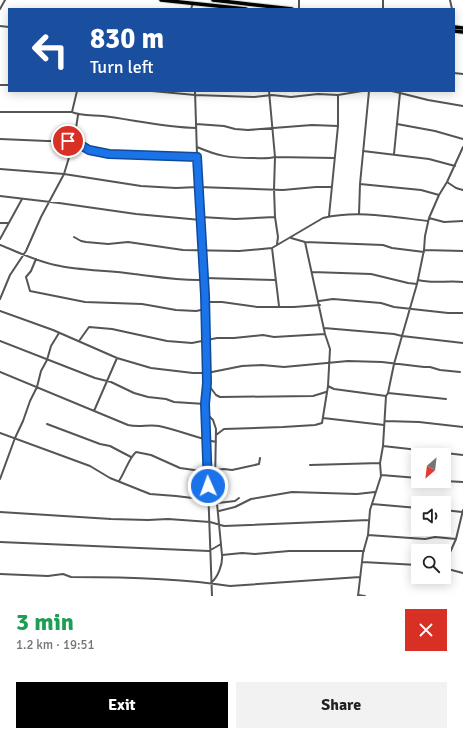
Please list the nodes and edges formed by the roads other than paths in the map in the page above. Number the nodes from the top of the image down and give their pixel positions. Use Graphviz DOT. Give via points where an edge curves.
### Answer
graph roads {
  1 [pos="5,0"];
  2 [pos="161,0"];
  3 [pos="213,0"];
  4 [pos="218,0"];
  5 [pos="193,3"];
  6 [pos="215,7"];
  7 [pos="191,8"];
  8 [pos="230,8"];
  9 [pos="284,8"];
  10 [pos="0,9"];
  11 [pos="0,85"];
  12 [pos="8,85"];
  13 [pos="77,92"];
  14 [pos="166,92"];
  15 [pos="269,92"];
  16 [pos="356,92"];
  17 [pos="368,92"];
  18 [pos="398,92"];
  19 [pos="195,94"];
  20 [pos="338,95"];
  21 [pos="270,96"];
  22 [pos="463,106"];
  23 [pos="0,112"];
  24 [pos="72,112"];
  25 [pos="78,115"];
  26 [pos="196,124"];
  27 [pos="397,124"];
  28 [pos="338,126"];
  29 [pos="196,128"];
  30 [pos="272,128"];
  31 [pos="0,139"];
  32 [pos="463,139"];
  33 [pos="74,141"];
  34 [pos="197,147"];
  35 [pos="463,147"];
  36 [pos="363,151"];
  37 [pos="394,154"];
  38 [pos="197,157"];
  39 [pos="275,157"];
  40 [pos="460,157"];
  41 [pos="463,157"];
  42 [pos="334,158"];
  43 [pos="455,166"];
  44 [pos="0,169"];
  45 [pos="64,174"];
  46 [pos="447,182"];
  47 [pos="360,184"];
  48 [pos="198,187"];
  49 [pos="331,187"];
  50 [pos="274,189"];
  51 [pos="463,190"];
  52 [pos="0,196"];
  53 [pos="439,196"];
  54 [pos="22,199"];
  55 [pos="49,202"];
  56 [pos="359,214"];
  57 [pos="329,216"];
  58 [pos="275,217"];
  59 [pos="201,218"];
  60 [pos="428,220"];
  61 [pos="463,222"];
  62 [pos="0,223"];
  63 [pos="8,223"];
  64 [pos="74,237"];
  65 [pos="291,238"];
  66 [pos="0,240"];
  67 [pos="305,242"];
  68 [pos="277,244"];
  69 [pos="0,245"];
  70 [pos="272,248"];
  71 [pos="203,250"];
  72 [pos="424,251"];
  73 [pos="463,251"];
  74 [pos="23,255"];
  75 [pos="36,259"];
  76 [pos="312,272"];
  77 [pos="204,279"];
  78 [pos="275,280"];
  79 [pos="418,280"];
  80 [pos="463,282"];
  81 [pos="417,284"];
  82 [pos="0,299"];
  83 [pos="319,301"];
  84 [pos="206,302"];
  85 [pos="320,305"];
  86 [pos="279,306"];
  87 [pos="410,308"];
  88 [pos="206,309"];
  89 [pos="0,311"];
  90 [pos="463,313"];
  91 [pos="324,328"];
  92 [pos="59,333"];
  93 [pos="326,334"];
  94 [pos="402,336"];
  95 [pos="79,341"];
  96 [pos="206,341"];
  97 [pos="0,342"];
  98 [pos="463,343"];
  99 [pos="117,358"];
  100 [pos="47,360"];
  101 [pos="330,363"];
  102 [pos="394,364"];
  103 [pos="0,372"];
  104 [pos="460,372"];
  105 [pos="207,373"];
  106 [pos="106,382"];
  107 [pos="207,383"];
  108 [pos="328,386"];
  109 [pos="37,387"];
  110 [pos="326,392"];
  111 [pos="388,393"];
  112 [pos="386,396"];
  113 [pos="446,399"];
  114 [pos="205,404"];
  115 [pos="94,411"];
  116 [pos="206,413"];
  117 [pos="323,418"];
  118 [pos="384,421"];
  119 [pos="47,424"];
  120 [pos="384,426"];
  121 [pos="463,427"];
  122 [pos="0,433"];
  123 [pos="216,435"];
  124 [pos="14,438"];
  125 [pos="206,440"];
  126 [pos="216,442"];
  127 [pos="383,446"];
  128 [pos="463,455"];
  129 [pos="131,457"];
  130 [pos="260,458"];
  131 [pos="380,463"];
  132 [pos="310,465"];
  133 [pos="215,470"];
  134 [pos="208,471"];
  135 [pos="381,475"];
  136 [pos="411,477"];
  137 [pos="0,479"];
  138 [pos="120,481"];
  139 [pos="451,481"];
  140 [pos="463,482"];
  141 [pos="376,492"];
  142 [pos="217,498"];
  143 [pos="239,498"];
  144 [pos="209,500"];
  145 [pos="218,503"];
  146 [pos="372,504"];
  147 [pos="411,507"];
  148 [pos="451,510"];
  149 [pos="219,511"];
  150 [pos="463,511"];
  151 [pos="0,512"];
  152 [pos="369,520"];
  153 [pos="210,522"];
  154 [pos="220,525"];
  155 [pos="368,535"];
  156 [pos="456,540"];
  157 [pos="0,542"];
  158 [pos="221,544"];
  159 [pos="364,550"];
  160 [pos="210,551"];
  161 [pos="451,551"];
  162 [pos="222,555"];
  163 [pos="362,562"];
  164 [pos="411,566"];
  165 [pos="451,570"];
  166 [pos="463,573"];
  167 [pos="0,574"];
  168 [pos="360,577"];
  169 [pos="211,583"];
  170 [pos="358,595"];
  171 [pos="212,596"];
  172 [pos="365,596"];
  1 -- 10 [label="street"];
  2 -- 5 [label="highway"];
  3 -- 4 [label="highway"];
  4 -- 6 [label="street"];
  4 -- 9 [label="highway"];
  5 -- 6 [label="highway"];
  5 -- 7 [label="street"];
  6 -- 8 [label="highway"];
  11 -- 12 [label="street"];
  13 -- 24 [label="street"];
  14 -- 19 [label="street"];
  15 -- 21 [label="street"];
  16 -- 20 [label="street"];
  17 -- 36 [label="street"];
  18 -- 22 [label="street"];
  18 -- 27 [label="street"];
  19 -- 21 [label="street"];
  19 -- 26 [label="street"];
  20 -- 21 [label="street"];
  20 -- 28 [label="street"];
  21 -- 30 [label="street"];
  23 -- 24 [label="street"];
  24 -- 25 [label="street"];
  25 -- 29 [label="street" via="88,114"];
  25 -- 33 [label="street"];
  26 -- 29 [label="street"];
  26 -- 30 [label="street" via="248,130"];
  27 -- 32 [label="street"];
  27 -- 37 [label="street"];
  28 -- 30 [label="street"];
  28 -- 42 [label="street"];
  29 -- 34 [label="street"];
  30 -- 39 [label="street"];
  31 -- 33 [label="street"];
  33 -- 38 [label="street" via="89,150 109,154"];
  33 -- 45 [label="street"];
  34 -- 38 [label="street"];
  34 -- 39 [label="street" via="213,154 239,159"];
  35 -- 40 [label="street"];
  36 -- 37 [label="street"];
  36 -- 47 [label="street"];
  37 -- 43 [label="street"];
  38 -- 48 [label="street"];
  39 -- 42 [label="street"];
  39 -- 50 [label="street"];
  40 -- 41 [label="street"];
  40 -- 43 [label="street"];
  42 -- 49 [label="street"];
  43 -- 46 [label="street"];
  44 -- 45 [label="street"];
  45 -- 48 [label="street" via="142,186"];
  45 -- 55 [label="street"];
  46 -- 51 [label="street"];
  46 -- 53 [label="street"];
  47 -- 53 [label="street" via="421,190"];
  47 -- 56 [label="street"];
  48 -- 50 [label="street"];
  48 -- 59 [label="street"];
  49 -- 50 [label="street"];
  49 -- 57 [label="street"];
  50 -- 58 [label="street"];
  52 -- 54 [label="street"];
  53 -- 60 [label="street"];
  54 -- 55 [label="street"];
  54 -- 63 [label="street"];
  55 -- 59 [label="street" via="136,214"];
  55 -- 74 [label="street"];
  56 -- 57 [label="street"];
  56 -- 60 [label="street"];
  57 -- 65 [label="street"];
  58 -- 59 [label="street"];
  58 -- 68 [label="street"];
  59 -- 71 [label="street"];
  60 -- 61 [label="street"];
  60 -- 72 [label="street"];
  62 -- 63 [label="street"];
  63 -- 66 [label="street"];
  64 -- 71 [label="street" via="86,242 128,242"];
  65 -- 67 [label="street"];
  65 -- 68 [label="street"];
  67 -- 72 [label="street" via="384,245"];
  67 -- 76 [label="street"];
  68 -- 70 [label="street"];
  69 -- 74 [label="street"];
  70 -- 71 [label="street" via="239,251"];
  70 -- 78 [label="street"];
  71 -- 77 [label="street"];
  72 -- 73 [label="street"];
  72 -- 79 [label="street"];
  74 -- 75 [label="street"];
  74 -- 82 [label="street" via="10,275"];
  75 -- 77 [label="street" via="53,265 84,270 162,278"];
  75 -- 88 [label="street" via="26,277 30,291 85,302 142,304 176,310"];
  76 -- 81 [label="street" via="371,274"];
  76 -- 83 [label="street"];
  77 -- 78 [label="street"];
  77 -- 84 [label="street"];
  78 -- 86 [label="street"];
  79 -- 80 [label="street"];
  79 -- 81 [label="street"];
  81 -- 87 [label="street"];
  83 -- 85 [label="street"];
  83 -- 87 [label="street" via="381,303"];
  84 -- 86 [label="street" via="257,307"];
  84 -- 88 [label="street"];
  85 -- 86 [label="street"];
  85 -- 91 [label="street"];
  87 -- 90 [label="street"];
  87 -- 94 [label="street"];
  88 -- 96 [label="street"];
  89 -- 92 [label="street"];
  91 -- 93 [label="street"];
  91 -- 94 [label="street"];
  92 -- 95 [label="street"];
  92 -- 100 [label="street" via="51,346"];
  93 -- 96 [label="street" via="274,337 263,335"];
  93 -- 101 [label="street"];
  94 -- 98 [label="street"];
  94 -- 102 [label="street"];
  95 -- 96 [label="street" via="88,327 167,341"];
  95 -- 99 [label="street"];
  96 -- 105 [label="street"];
  97 -- 100 [label="street"];
  99 -- 105 [label="street" via="151,368"];
  99 -- 106 [label="street"];
  100 -- 106 [label="street"];
  100 -- 109 [label="street"];
  101 -- 102 [label="street" via="348,361"];
  101 -- 105 [label="street" via="284,367 242,366"];
  101 -- 108 [label="street"];
  102 -- 104 [label="street"];
  102 -- 111 [label="street"];
  103 -- 109 [label="street"];
  105 -- 107 [label="street"];
  106 -- 114 [label="street" via="148,397"];
  106 -- 115 [label="street"];
  107 -- 110 [label="street" via="220,397 313,396"];
  107 -- 114 [label="street"];
  108 -- 110 [label="street"];
  108 -- 112 [label="street"];
  109 -- 115 [label="street"];
  109 -- 124 [label="street"];
  110 -- 117 [label="street"];
  111 -- 112 [label="street"];
  111 -- 113 [label="street"];
  112 -- 118 [label="street"];
  114 -- 116 [label="street"];
  115 -- 125 [label="street" via="128,425 160,427"];
  116 -- 123 [label="street" via="215,424"];
  116 -- 125 [label="street"];
  117 -- 120 [label="street"];
  117 -- 123 [label="street" via="322,423 315,425 224,428"];
  118 -- 120 [label="street"];
  118 -- 121 [label="street"];
  119 -- 129 [label="street" via="110,446"];
  120 -- 127 [label="street"];
  122 -- 124 [label="street"];
  123 -- 126 [label="street"];
  124 -- 137 [label="street"];
  124 -- 138 [label="street" via="90,466"];
  125 -- 126 [label="street"];
  125 -- 134 [label="street"];
  126 -- 133 [label="street"];
  127 -- 128 [label="street"];
  127 -- 131 [label="street"];
  129 -- 134 [label="street" via="140,452 180,468"];
  129 -- 138 [label="street"];
  130 -- 133 [label="street" via="257,465 232,470"];
  131 -- 132 [label="street"];
  131 -- 135 [label="street"];
  133 -- 134 [label="street"];
  133 -- 142 [label="street"];
  134 -- 144 [label="street"];
  135 -- 136 [label="street"];
  135 -- 141 [label="street"];
  138 -- 144 [label="street" via="150,494"];
  139 -- 140 [label="street"];
  141 -- 146 [label="street"];
  141 -- 149 [label="street" via="292,492 251,499 236,507"];
  142 -- 144 [label="street"];
  142 -- 145 [label="street"];
  143 -- 145 [label="street"];
  144 -- 153 [label="street"];
  145 -- 149 [label="street"];
  146 -- 147 [label="street"];
  146 -- 152 [label="street"];
  148 -- 150 [label="street"];
  149 -- 154 [label="street"];
  150 -- 156 [label="street"];
  151 -- 153 [label="street"];
  152 -- 154 [label="street"];
  152 -- 155 [label="street"];
  153 -- 154 [label="street"];
  153 -- 160 [label="street"];
  154 -- 158 [label="street"];
  155 -- 156 [label="street"];
  155 -- 159 [label="street"];
  156 -- 161 [label="street"];
  157 -- 160 [label="street"];
  158 -- 160 [label="street"];
  158 -- 162 [label="street"];
  159 -- 162 [label="street"];
  159 -- 163 [label="street"];
  160 -- 169 [label="street"];
  162 -- 169 [label="street" via="216,579"];
  163 -- 164 [label="street"];
  163 -- 168 [label="street"];
  165 -- 166 [label="street"];
  167 -- 169 [label="street" via="63,574 71,577"];
  168 -- 169 [label="street" via="230,586"];
  168 -- 170 [label="street"];
  169 -- 171 [label="street"];
  170 -- 172 [label="street"];
}
